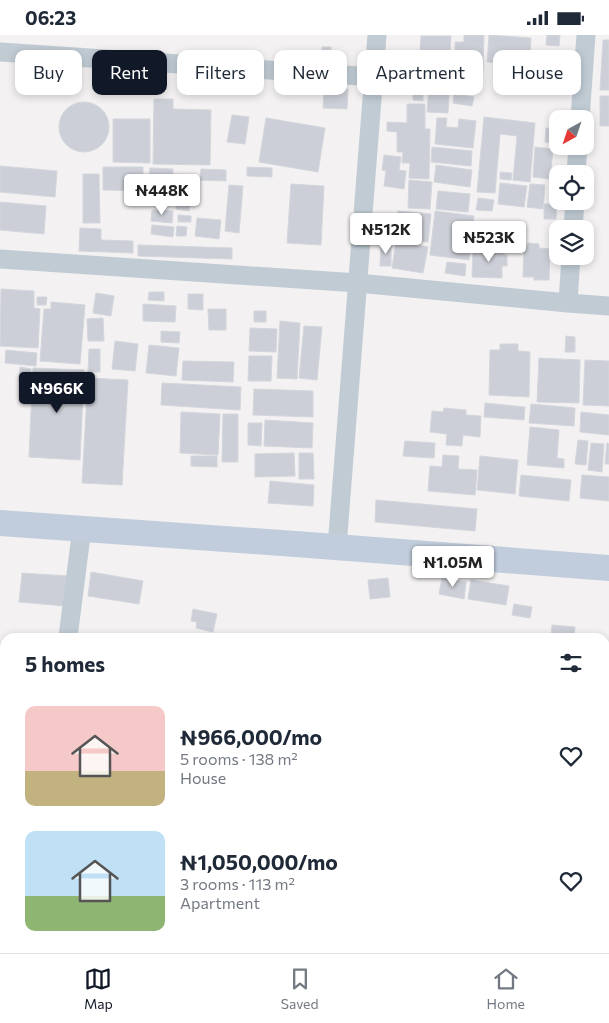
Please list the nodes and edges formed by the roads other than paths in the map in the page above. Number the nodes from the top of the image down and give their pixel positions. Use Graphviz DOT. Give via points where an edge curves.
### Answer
graph roads {
  1 [pos="377,35"];
  2 [pos="586,35"];
  3 [pos="376,50"];
  4 [pos="0,52"];
  5 [pos="357,76"];
  6 [pos="373,95"];
  7 [pos="581,110"];
  8 [pos="0,259"];
  9 [pos="570,265"];
  10 [pos="358,283"];
  11 [pos="568,303"];
  12 [pos="609,306"];
  13 [pos="0,523"];
  14 [pos="82,528"];
  15 [pos="337,547"];
  16 [pos="609,568"];
  17 [pos="69,633"];
  1 -- 3 [label="street"];
  2 -- 7 [label="street"];
  4 -- 5 [label="street"];
  6 -- 10 [label="street"];
  8 -- 10 [label="street"];
  9 -- 11 [label="street"];
  10 -- 11 [label="street"];
  10 -- 15 [label="street"];
  11 -- 12 [label="street"];
  13 -- 14 [label="street"];
  14 -- 15 [label="street"];
  14 -- 17 [label="street"];
  15 -- 16 [label="street"];
}
